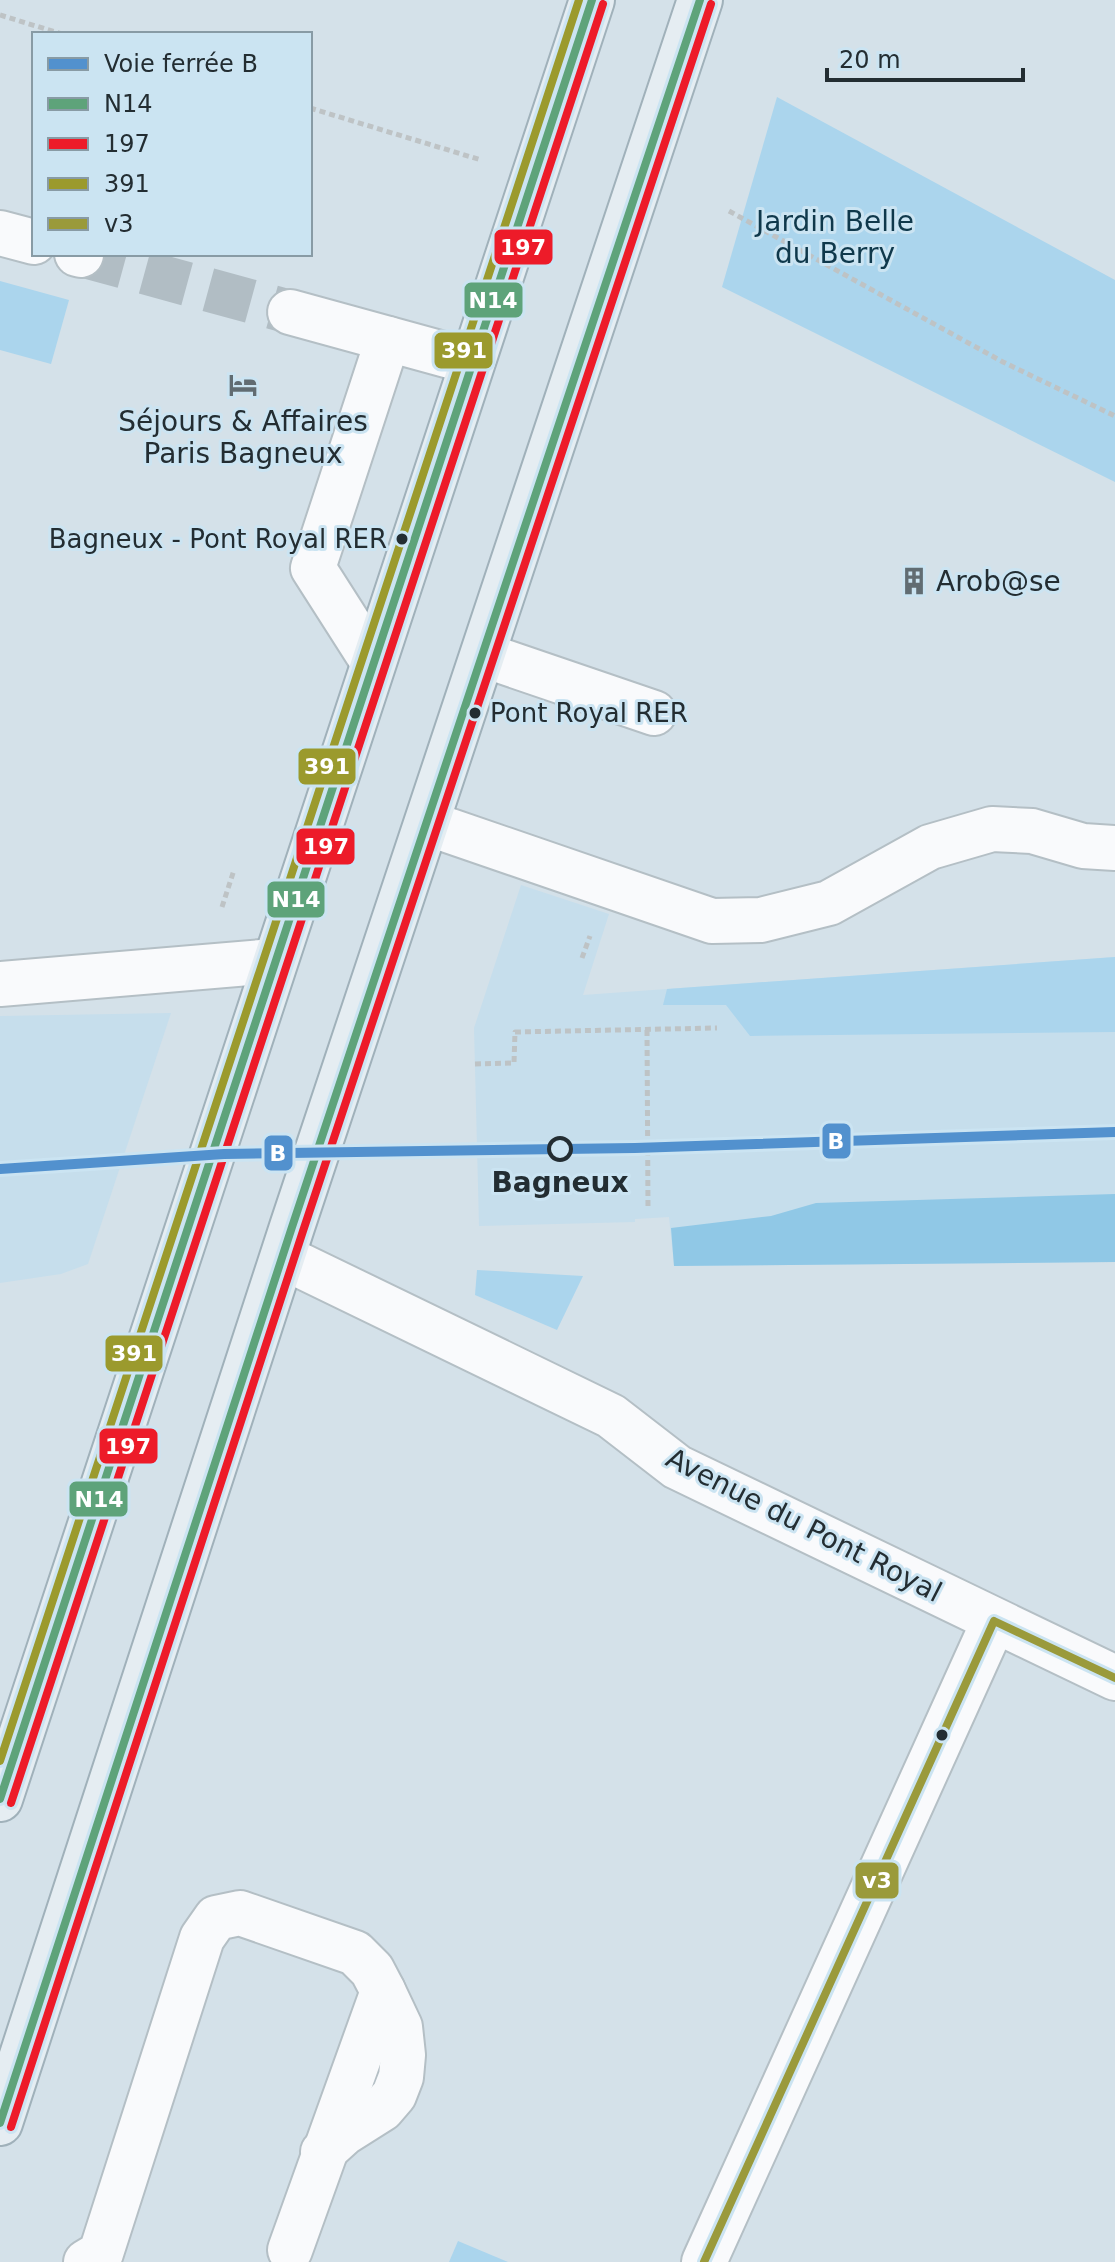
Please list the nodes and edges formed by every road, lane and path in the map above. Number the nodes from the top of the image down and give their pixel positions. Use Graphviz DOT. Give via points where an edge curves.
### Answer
graph roads {
  1 [pos="592,0"];
  2 [pos="700,0"];
  3 [pos="0,15"];
  4 [pos="55,32"];
  5 [pos="312,109"];
  6 [pos="534,177"];
  7 [pos="729,211"];
  8 [pos="0,233"];
  9 [pos="32,241"];
  10 [pos="290,312"];
  11 [pos="388,339"];
  12 [pos="472,362"];
  13 [pos="1115,416"];
  14 [pos="484,655"];
  15 [pos="373,662"];
  16 [pos="654,713"];
  17 [pos="427,823"];
  18 [pos="1115,848"];
  19 [pos="234,870"];
  20 [pos="218,918"];
  21 [pos="274,961"];
  22 [pos="0,984"];
  23 [pos="717,1028"];
  24 [pos="647,1030"];
  25 [pos="475,1064"];
  26 [pos="648,1208"];
  27 [pos="288,1242"];
  28 [pos="994,1621"];
  29 [pos="1115,1678"];
  30 [pos="0,1799"];
  31 [pos="0,2123"];
  32 [pos="290,2250"];
  33 [pos="86,2262"];
  34 [pos="704,2262"];
  1 -- 6 [label="main road"];
  2 -- 14 [label="main road"];
  3 -- 4 [label="path"];
  5 -- 6 [label="path"];
  6 -- 12 [label="main road"];
  7 -- 13 [label="path" via="1003,362"];
  8 -- 9 [label="street"];
  10 -- 11 [label="street"];
  11 -- 12 [label="street"];
  11 -- 15 [label="street" via="313,568"];
  12 -- 15 [label="main road"];
  14 -- 16 [label="street"];
  14 -- 17 [label="main road"];
  15 -- 21 [label="main road"];
  17 -- 18 [label="street" via="712,921 761,920 829,903 930,847 992,829 1032,831 1083,846"];
  17 -- 27 [label="main road"];
  19 -- 20 [label="path"];
  21 -- 22 [label="street"];
  21 -- 30 [label="main road"];
  23 -- 24 [label="path"];
  24 -- 25 [label="path" via="515,1032 514,1063"];
  24 -- 26 [label="path"];
  27 -- 28 [label="street, Avenue du Pont Royal" via="611,1416 677,1467"];
  27 -- 31 [label="main road"];
  28 -- 29 [label="street, Avenue du Pont Royal"];
  28 -- 34 [label="street"];
  32 -- 33 [label="street" via="383,1991 355,1953 240,1913 216,1918 202,1938 101,2253"];
}
